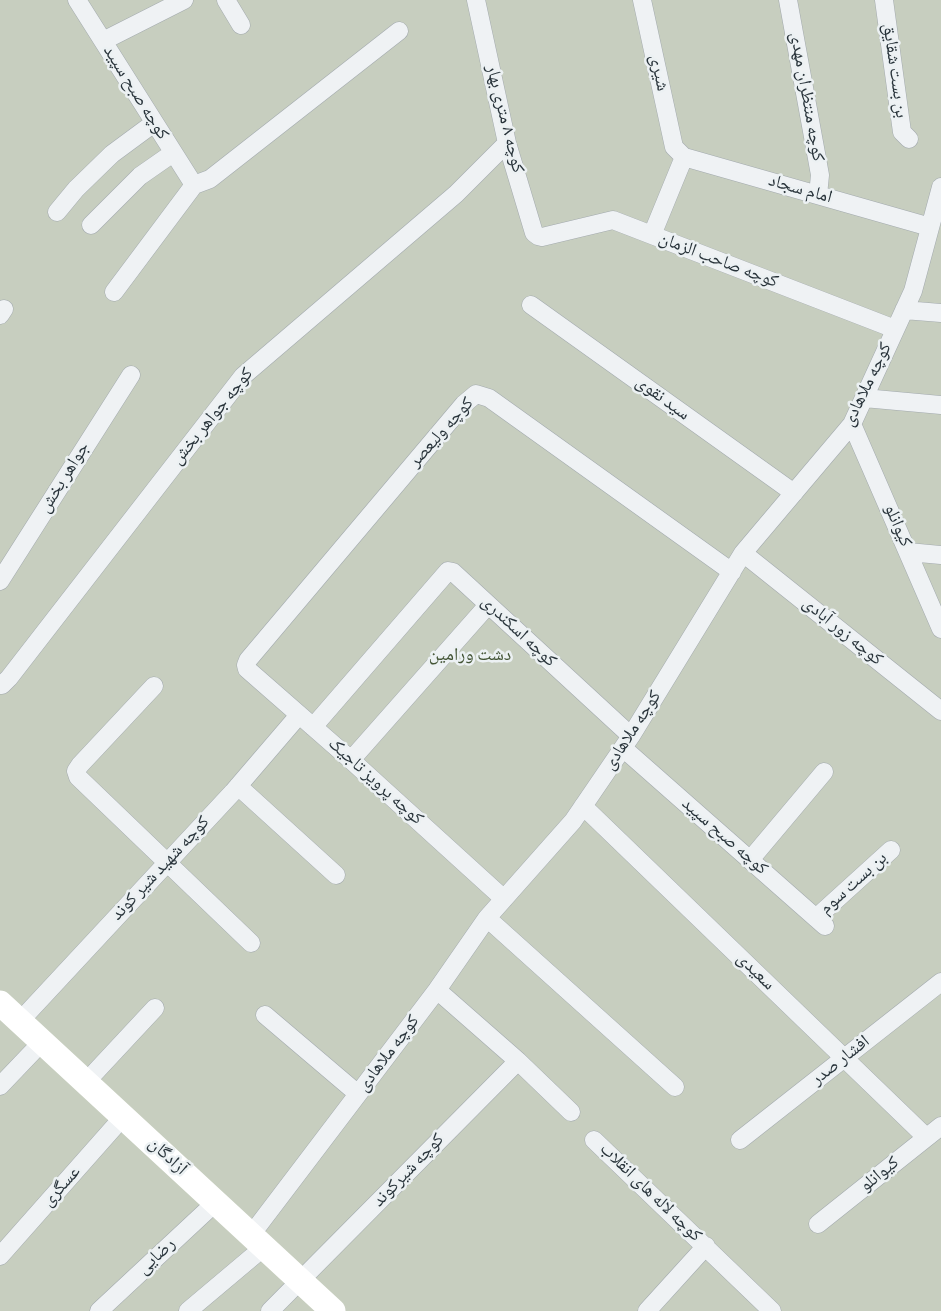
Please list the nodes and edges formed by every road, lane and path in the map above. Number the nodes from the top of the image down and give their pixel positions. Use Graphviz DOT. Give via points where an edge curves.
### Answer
graph roads {
  1 [pos="77,0"];
  2 [pos="184,0"];
  3 [pos="226,0"];
  4 [pos="476,0"];
  5 [pos="642,0"];
  6 [pos="788,0"];
  7 [pos="884,0"];
  8 [pos="241,25"];
  9 [pos="399,31"];
  10 [pos="103,42"];
  11 [pos="154,123"];
  12 [pos="909,139"];
  13 [pos="508,143"];
  14 [pos="679,152"];
  15 [pos="173,153"];
  16 [pos="194,185"];
  17 [pos="941,187"];
  18 [pos="818,195"];
  19 [pos="56,212"];
  20 [pos="91,225"];
  21 [pos="930,227"];
  22 [pos="652,235"];
  23 [pos="538,236"];
  24 [pos="114,292"];
  25 [pos="531,305"];
  26 [pos="904,310"];
  27 [pos="941,313"];
  28 [pos="895,329"];
  29 [pos="130,375"];
  30 [pos="864,398"];
  31 [pos="941,405"];
  32 [pos="852,424"];
  33 [pos="794,493"];
  34 [pos="908,552"];
  35 [pos="743,553"];
  36 [pos="941,555"];
  37 [pos="732,572"];
  38 [pos="0,581"];
  39 [pos="488,605"];
  40 [pos="941,629"];
  41 [pos="246,665"];
  42 [pos="0,685"];
  43 [pos="154,686"];
  44 [pos="941,711"];
  45 [pos="299,715"];
  46 [pos="313,727"];
  47 [pos="627,742"];
  48 [pos="351,760"];
  49 [pos="824,772"];
  50 [pos="238,786"];
  51 [pos="583,806"];
  52 [pos="891,850"];
  53 [pos="750,860"];
  54 [pos="166,863"];
  55 [pos="336,875"];
  56 [pos="504,899"];
  57 [pos="487,918"];
  58 [pos="821,922"];
  59 [pos="251,943"];
  60 [pos="941,982"];
  61 [pos="437,990"];
  62 [pos="0,1003"];
  63 [pos="155,1008"];
  64 [pos="265,1015"];
  65 [pos="20,1021"];
  66 [pos="42,1042"];
  67 [pos="844,1058"];
  68 [pos="518,1061"];
  69 [pos="86,1082"];
  70 [pos="0,1086"];
  71 [pos="674,1087"];
  72 [pos="358,1094"];
  73 [pos="571,1112"];
  74 [pos="124,1117"];
  75 [pos="941,1126"];
  76 [pos="926,1137"];
  77 [pos="594,1140"];
  78 [pos="740,1140"];
  79 [pos="216,1202"];
  80 [pos="818,1224"];
  81 [pos="257,1241"];
  82 [pos="706,1246"];
  83 [pos="0,1256"];
  84 [pos="301,1281"];
  85 [pos="99,1311"];
  86 [pos="188,1311"];
  87 [pos="270,1311"];
  88 [pos="333,1311"];
  89 [pos="647,1311"];
  90 [pos="772,1311"];
  1 -- 10 [label="street, کوچه صبح سپید"];
  2 -- 10 [label="street"];
  3 -- 8 [label="street"];
  4 -- 13 [label="street, کوچه ۸ متری بهار"];
  5 -- 14 [label="street, شیری"];
  6 -- 18 [label="street, کوچه منتظران مهدی" via="820,175"];
  7 -- 12 [label="street, بن بست شقایق" via="902,132"];
  9 -- 16 [label="street" via="210,179"];
  10 -- 11 [label="street, کوچه صبح سپید"];
  11 -- 15 [label="street, کوچه صبح سپید"];
  11 -- 19 [label="street" via="112,154"];
  13 -- 23 [label="street, کوچه ۸ متری بهار" via="534,233"];
  13 -- 42 [label="street, کوچه جواهر بخش" via="456,194 243,376 9,678"];
  14 -- 18 [label="street, امام سجاد"];
  14 -- 22 [label="street"];
  15 -- 16 [label="street, کوچه صبح سپید"];
  15 -- 20 [label="street" via="140,176"];
  16 -- 24 [label="street"];
  17 -- 21 [label="street, کوچه ملاهادی"];
  18 -- 21 [label="street, امام سجاد"];
  21 -- 26 [label="street, کوچه ملاهادی" via="913,291"];
  22 -- 23 [label="street, کوچه صاحب الزمان" via="613,220"];
  22 -- 28 [label="street, کوچه صاحب الزمان"];
  25 -- 33 [label="street, سید نقوی"];
  26 -- 27 [label="street"];
  26 -- 28 [label="street, کوچه ملاهادی"];
  28 -- 30 [label="street, کوچه ملاهادی"];
  29 -- 38 [label="street, جواهر بخش"];
  30 -- 31 [label="street"];
  30 -- 32 [label="street, کوچه ملاهادی"];
  32 -- 33 [label="street, کوچه ملاهادی"];
  32 -- 34 [label="street, کیوانلو"];
  33 -- 35 [label="street, کوچه ملاهادی"];
  34 -- 36 [label="street"];
  34 -- 40 [label="street, کیوانلو"];
  35 -- 37 [label="street, کوچه ملاهادی"];
  35 -- 44 [label="street, کوچه زور آبادی"];
  37 -- 41 [label="street, کوچه ولیعصر" via="490,398 476,394 464,404"];
  37 -- 47 [label="street, کوچه ملاهادی"];
  39 -- 46 [label="street, کوچه اسکندری" via="448,571"];
  39 -- 47 [label="street, کوچه اسکندری"];
  39 -- 48 [label="street"];
  41 -- 45 [label="street, کوچه پرویز تاجیک"];
  43 -- 54 [label="street" via="76,771 78,777"];
  45 -- 46 [label="street, کوچه پرویز تاجیک"];
  45 -- 50 [label="street, کوچه شهید شیر کوند"];
  46 -- 48 [label="street, کوچه پرویز تاجیک"];
  47 -- 51 [label="street, کوچه ملاهادی"];
  47 -- 53 [label="street, کوچه صبح سپید"];
  48 -- 56 [label="street, کوچه پرویز تاجیک"];
  49 -- 53 [label="street"];
  50 -- 54 [label="street, کوچه شهید شیر کوند"];
  50 -- 55 [label="street"];
  51 -- 56 [label="street, کوچه ملاهادی"];
  51 -- 67 [label="street, سعیدی"];
  52 -- 58 [label="street, بن بست سوم"];
  53 -- 58 [label="street, کوچه صبح سپید"];
  54 -- 59 [label="street"];
  54 -- 65 [label="street, کوچه شهید شیر کوند"];
  56 -- 57 [label="street, کوچه ملاهادی"];
  57 -- 61 [label="street, کوچه ملاهادی"];
  57 -- 71 [label="street"];
  60 -- 67 [label="street, افشار صدر"];
  61 -- 68 [label="street"];
  61 -- 72 [label="street, کوچه ملاهادی"];
  62 -- 65 [label="main road, آزادگان"];
  63 -- 69 [label="street"];
  64 -- 72 [label="street"];
  65 -- 66 [label="main road, آزادگان"];
  66 -- 69 [label="main road, آزادگان"];
  66 -- 70 [label="street"];
  67 -- 76 [label="street, سعیدی"];
  67 -- 78 [label="street, افشار صدر"];
  68 -- 73 [label="street"];
  68 -- 84 [label="street, کوچه شیرکوند"];
  69 -- 74 [label="main road, آزادگان"];
  72 -- 81 [label="street, کوچه ملاهادی"];
  74 -- 79 [label="main road, آزادگان"];
  74 -- 83 [label="street, عسگری"];
  75 -- 76 [label="street, کیوانلو"];
  76 -- 80 [label="street, کیوانلو"];
  77 -- 82 [label="street, کوچه لاله های انقلاب"];
  79 -- 81 [label="main road, آزادگان"];
  79 -- 85 [label="street, رضایی"];
  81 -- 84 [label="main road, آزادگان"];
  81 -- 86 [label="street, کوچه ملاهادی"];
  82 -- 89 [label="street, کوچه لاله های انقلاب"];
  82 -- 90 [label="street, کوچه لاله های انقلاب"];
  84 -- 87 [label="street, کوچه شیرکوند"];
  84 -- 88 [label="main road, آزادگان"];
}
